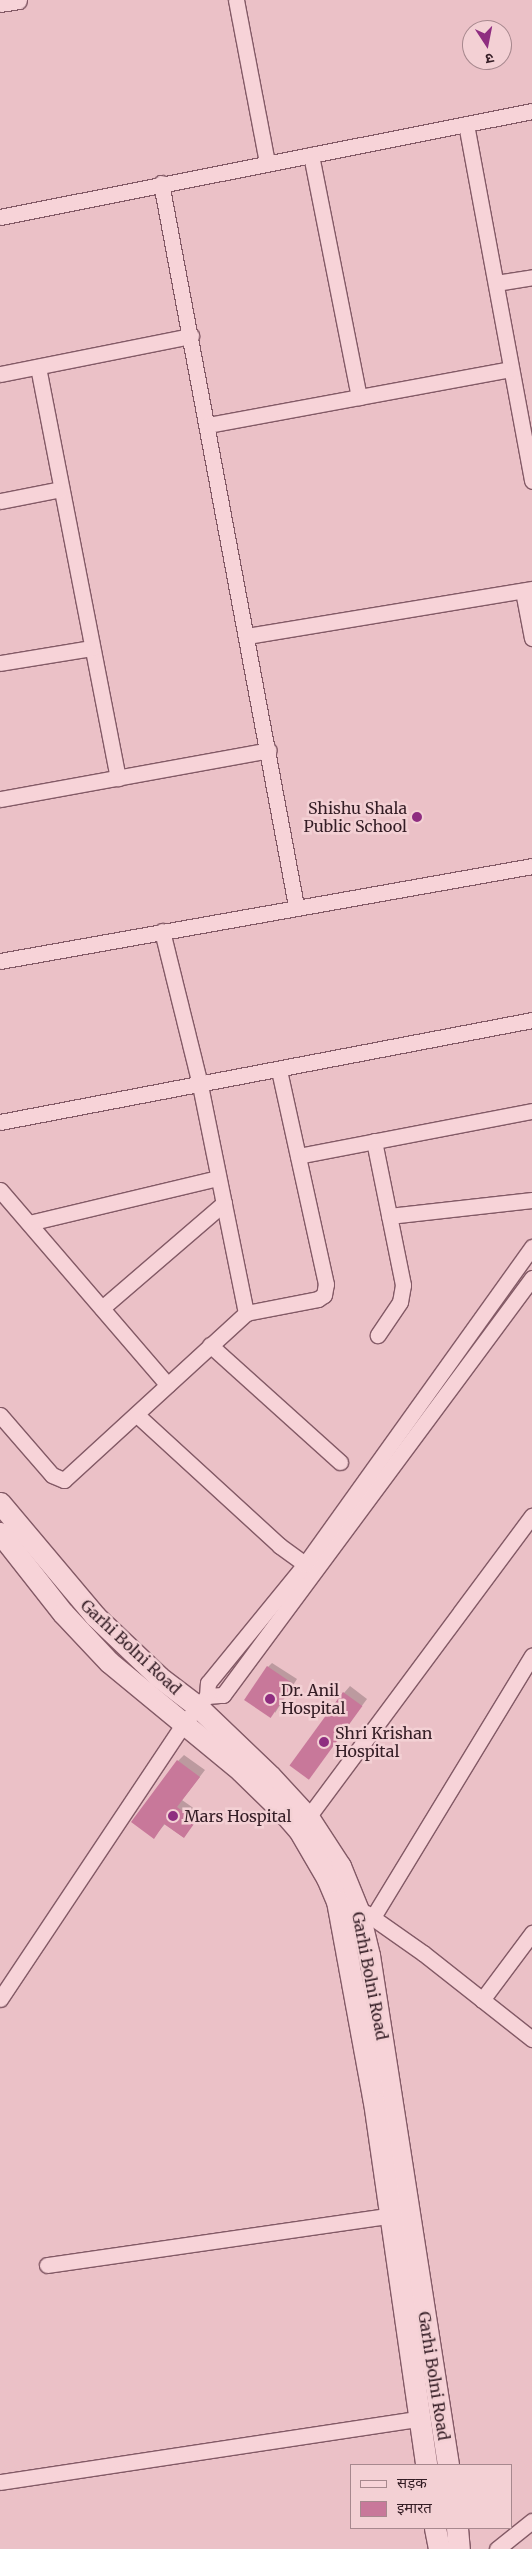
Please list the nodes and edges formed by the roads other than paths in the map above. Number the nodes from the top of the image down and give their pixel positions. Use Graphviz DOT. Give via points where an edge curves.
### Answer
graph roads {
  1 [pos="19,0"];
  2 [pos="236,0"];
  3 [pos="0,4"];
  4 [pos="532,111"];
  5 [pos="466,124"];
  6 [pos="312,155"];
  7 [pos="266,163"];
  8 [pos="161,183"];
  9 [pos="0,217"];
  10 [pos="532,276"];
  11 [pos="496,283"];
  12 [pos="191,336"];
  13 [pos="38,367"];
  14 [pos="511,369"];
  15 [pos="0,374"];
  16 [pos="359,397"];
  17 [pos="208,425"];
  18 [pos="532,481"];
  19 [pos="60,489"];
  20 [pos="0,501"];
  21 [pos="528,590"];
  22 [pos="247,636"];
  23 [pos="532,638"];
  24 [pos="92,648"];
  25 [pos="0,664"];
  26 [pos="269,750"];
  27 [pos="118,778"];
  28 [pos="0,799"];
  29 [pos="532,866"];
  30 [pos="296,906"];
  31 [pos="162,931"];
  32 [pos="0,961"];
  33 [pos="532,1020"];
  34 [pos="280,1070"];
  35 [pos="200,1085"];
  36 [pos="532,1111"];
  37 [pos="0,1122"];
  38 [pos="374,1141"];
  39 [pos="298,1156"];
  40 [pos="218,1178"];
  41 [pos="0,1190"];
  42 [pos="532,1200"];
  43 [pos="224,1204"];
  44 [pos="389,1216"];
  45 [pos="29,1223"];
  46 [pos="532,1247"];
  47 [pos="532,1278"];
  48 [pos="102,1308"];
  49 [pos="246,1313"];
  50 [pos="378,1334"];
  51 [pos="210,1345"];
  52 [pos="168,1385"];
  53 [pos="0,1414"];
  54 [pos="137,1415"];
  55 [pos="340,1462"];
  56 [pos="1,1505"];
  57 [pos="532,1516"];
  58 [pos="0,1533"];
  59 [pos="305,1564"];
  60 [pos="532,1654"];
  61 [pos="196,1708"];
  62 [pos="303,1823"];
  63 [pos="338,1901"];
  64 [pos="366,1913"];
  65 [pos="532,1933"];
  66 [pos="0,1999"];
  67 [pos="482,2000"];
  68 [pos="532,2039"];
  69 [pos="400,2214"];
  70 [pos="47,2265"];
  71 [pos="420,2419"];
  72 [pos="426,2464"];
  73 [pos="448,2464"];
  74 [pos="0,2482"];
  75 [pos="532,2521"];
  76 [pos="435,2529"];
  77 [pos="457,2529"];
  78 [pos="439,2549"];
  79 [pos="459,2549"];
  80 [pos="497,2549"];
  1 -- 3 [label="street"];
  2 -- 7 [label="street"];
  4 -- 5 [label="street"];
  5 -- 6 [label="street"];
  5 -- 11 [label="street"];
  6 -- 7 [label="street"];
  6 -- 16 [label="street"];
  7 -- 8 [label="street"];
  8 -- 9 [label="street"];
  8 -- 12 [label="street"];
  10 -- 11 [label="street"];
  11 -- 14 [label="street"];
  12 -- 13 [label="street"];
  12 -- 17 [label="street"];
  13 -- 15 [label="street"];
  13 -- 19 [label="street"];
  14 -- 16 [label="street"];
  14 -- 18 [label="street"];
  16 -- 17 [label="street"];
  17 -- 22 [label="street"];
  19 -- 20 [label="street"];
  19 -- 24 [label="street"];
  21 -- 22 [label="street"];
  21 -- 23 [label="street"];
  22 -- 26 [label="street"];
  24 -- 25 [label="street"];
  24 -- 27 [label="street"];
  26 -- 27 [label="street"];
  26 -- 30 [label="street"];
  27 -- 28 [label="street"];
  29 -- 30 [label="street"];
  30 -- 31 [label="street"];
  31 -- 32 [label="street"];
  31 -- 35 [label="street"];
  33 -- 34 [label="street"];
  34 -- 35 [label="street"];
  34 -- 39 [label="street"];
  35 -- 37 [label="street"];
  35 -- 40 [label="street"];
  36 -- 38 [label="street"];
  38 -- 39 [label="street"];
  38 -- 44 [label="street"];
  39 -- 49 [label="street" via="326,1290 318,1299"];
  40 -- 43 [label="street"];
  40 -- 45 [label="street"];
  41 -- 45 [label="street"];
  42 -- 44 [label="street"];
  43 -- 48 [label="street"];
  43 -- 49 [label="street"];
  44 -- 50 [label="street" via="403,1294"];
  45 -- 48 [label="street"];
  46 -- 59 [label="street"];
  47 -- 61 [label="street" via="223,1695"];
  48 -- 52 [label="street"];
  49 -- 51 [label="street"];
  51 -- 52 [label="street"];
  51 -- 55 [label="street"];
  52 -- 54 [label="street"];
  53 -- 54 [label="street" via="52,1475 64,1480"];
  54 -- 59 [label="street" via="280,1546"];
  56 -- 61 [label="main road, Garhi Bolni Road" via="95,1616 159,1678"];
  57 -- 62 [label="street"];
  58 -- 61 [label="main road, Garhi Bolni Road" via="89,1642"];
  59 -- 61 [label="street" via="208,1683"];
  60 -- 64 [label="street"];
  61 -- 62 [label="main road, Garhi Bolni Road" via="242,1771"];
  61 -- 66 [label="street"];
  62 -- 63 [label="main road, Garhi Bolni Road"];
  62 -- 64 [label="main road, Garhi Bolni Road" via="340,1866"];
  63 -- 64 [label="street"];
  63 -- 69 [label="main road, Garhi Bolni Road" via="374,2102"];
  64 -- 67 [label="street"];
  64 -- 69 [label="main road, Garhi Bolni Road"];
  65 -- 67 [label="street"];
  67 -- 68 [label="street"];
  69 -- 70 [label="street"];
  69 -- 71 [label="main road, Garhi Bolni Road"];
  69 -- 73 [label="main road, Garhi Bolni Road"];
  71 -- 72 [label="main road, Garhi Bolni Road"];
  71 -- 74 [label="street"];
  75 -- 80 [label="street"];
  76 -- 78 [label="main road"];
  77 -- 79 [label="main road"];
}
